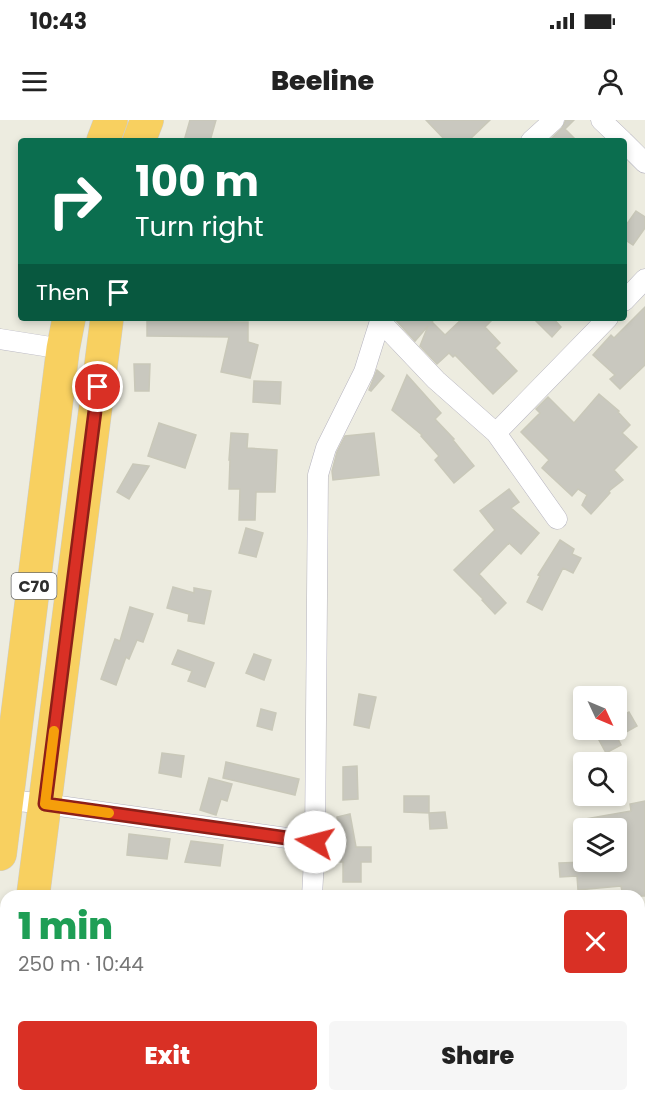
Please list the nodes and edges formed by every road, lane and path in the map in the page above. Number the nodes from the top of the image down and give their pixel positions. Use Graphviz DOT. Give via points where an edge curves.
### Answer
graph roads {
  1 [pos="111,120"];
  2 [pos="147,120"];
  3 [pos="554,120"];
  4 [pos="601,120"];
  5 [pos="104,138"];
  6 [pos="140,138"];
  7 [pos="534,138"];
  8 [pos="619,138"];
  9 [pos="627,146"];
  10 [pos="645,163"];
  11 [pos="645,279"];
  12 [pos="627,298"];
  13 [pos="107,321"];
  14 [pos="379,321"];
  15 [pos="382,321"];
  16 [pos="605,321"];
  17 [pos="66,333"];
  18 [pos="0,339"];
  19 [pos="496,433"];
  20 [pos="557,519"];
  21 [pos="3,800"];
  22 [pos="45,804"];
  23 [pos="315,842"];
  24 [pos="0,854"];
  25 [pos="34,890"];
  26 [pos="312,890"];
  1 -- 5 [label="highway"];
  2 -- 6 [label="highway"];
  3 -- 7 [label="street"];
  4 -- 8 [label="street"];
  9 -- 10 [label="street"];
  11 -- 12 [label="street"];
  13 -- 22 [label="highway, C70"];
  14 -- 23 [label="street" via="364,372 326,448 318,475"];
  15 -- 19 [label="street" via="436,380"];
  16 -- 19 [label="street"];
  17 -- 18 [label="street"];
  17 -- 21 [label="highway, C70"];
  19 -- 20 [label="street"];
  21 -- 22 [label="street"];
  21 -- 24 [label="highway, C70"];
  22 -- 23 [label="street"];
  22 -- 25 [label="highway, C70"];
  23 -- 26 [label="street"];
}
